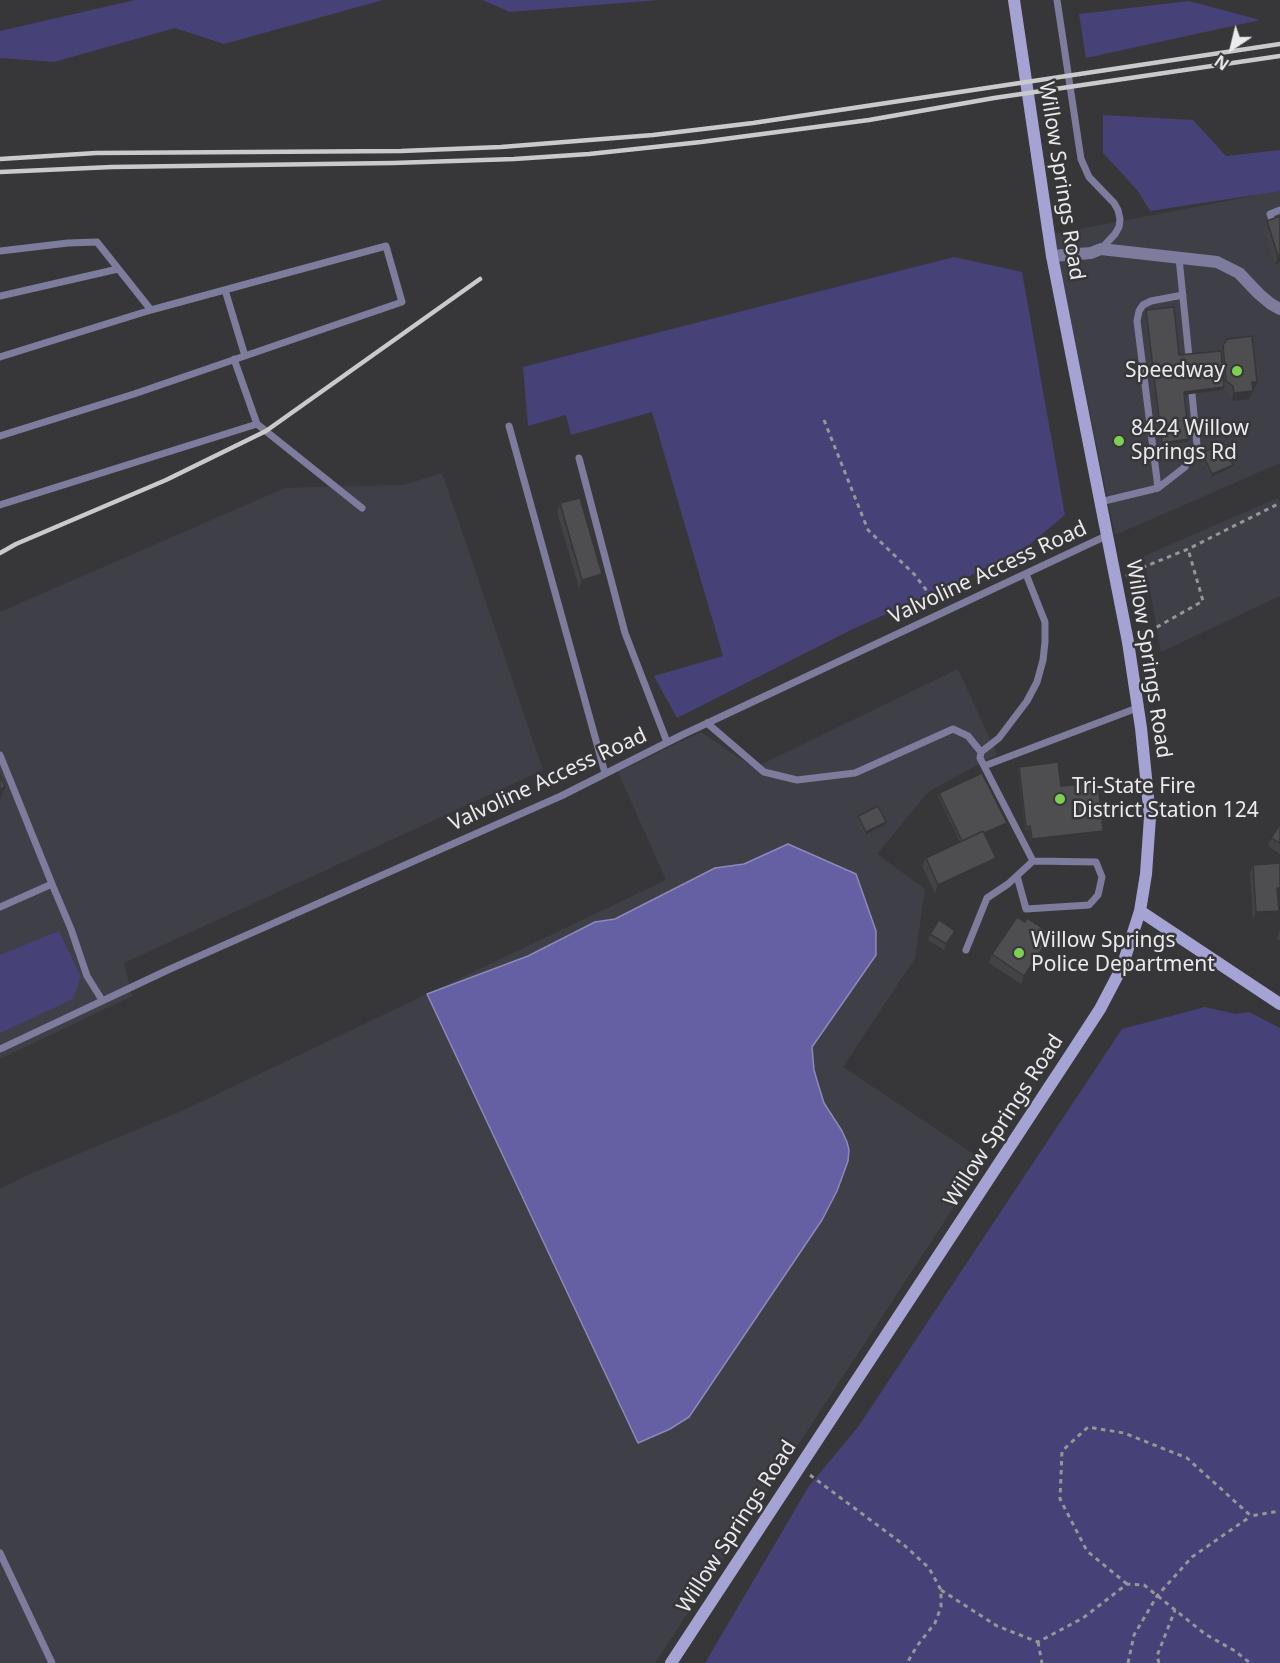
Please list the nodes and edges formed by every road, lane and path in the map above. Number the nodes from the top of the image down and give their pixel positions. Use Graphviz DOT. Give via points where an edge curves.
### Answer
graph roads {
  1 [pos="1014,0"];
  2 [pos="1057,0"];
  3 [pos="1280,210"];
  4 [pos="1274,226"];
  5 [pos="1101,249"];
  6 [pos="0,251"];
  7 [pos="1052,256"];
  8 [pos="1179,258"];
  9 [pos="118,269"];
  10 [pos="225,290"];
  11 [pos="1183,295"];
  12 [pos="0,296"];
  13 [pos="1280,309"];
  14 [pos="151,310"];
  15 [pos="245,356"];
  16 [pos="0,357"];
  17 [pos="1189,357"];
  18 [pos="234,359"];
  19 [pos="1192,394"];
  20 [pos="824,420"];
  21 [pos="257,424"];
  22 [pos="508,426"];
  23 [pos="0,436"];
  24 [pos="579,458"];
  25 [pos="1158,488"];
  26 [pos="1100,502"];
  27 [pos="1280,503"];
  28 [pos="0,505"];
  29 [pos="363,508"];
  30 [pos="1108,535"];
  31 [pos="1188,549"];
  32 [pos="1026,574"];
  33 [pos="1117,581"];
  34 [pos="943,612"];
  35 [pos="1128,642"];
  36 [pos="1137,708"];
  37 [pos="707,723"];
  38 [pos="667,742"];
  39 [pos="981,752"];
  40 [pos="0,755"];
  41 [pos="984,766"];
  42 [pos="605,773"];
  43 [pos="1033,861"];
  44 [pos="1017,876"];
  45 [pos="52,884"];
  46 [pos="0,908"];
  47 [pos="1140,911"];
  48 [pos="966,950"];
  49 [pos="102,1000"];
  50 [pos="1280,1004"];
  51 [pos="0,1049"];
  52 [pos="799,1467"];
  53 [pos="1280,1510"];
  54 [pos="1251,1516"];
  55 [pos="0,1553"];
  56 [pos="1127,1584"];
  57 [pos="941,1590"];
  58 [pos="1157,1596"];
  59 [pos="1175,1610"];
  60 [pos="1038,1642"];
  61 [pos="1244,1658"];
  62 [pos="52,1663"];
  63 [pos="671,1663"];
  64 [pos="907,1663"];
  65 [pos="1042,1663"];
  66 [pos="1128,1663"];
  67 [pos="1159,1663"];
  68 [pos="1242,1663"];
  69 [pos="1250,1663"];
  1 -- 7 [label="main road, Willow Springs Road"];
  2 -- 5 [label="lane" via="1081,159 1089,177 1114,203 1120,219 1115,234"];
  3 -- 4 [label="lane" via="1270,214"];
  5 -- 7 [label="street"];
  5 -- 8 [label="street"];
  6 -- 9 [label="lane" via="97,242"];
  7 -- 26 [label="main road, Willow Springs Road"];
  8 -- 11 [label="lane"];
  8 -- 13 [label="street" via="1227,266"];
  9 -- 12 [label="lane"];
  9 -- 14 [label="lane"];
  10 -- 14 [label="lane"];
  10 -- 15 [label="lane"];
  10 -- 15 [label="lane" via="386,246 402,302"];
  11 -- 17 [label="lane"];
  11 -- 25 [label="lane" via="1143,304 1137,321"];
  14 -- 16 [label="lane"];
  15 -- 18 [label="lane"];
  18 -- 21 [label="lane"];
  18 -- 23 [label="lane"];
  19 -- 25 [label="lane" via="1197,445 1185,466"];
  20 -- 34 [label="path" via="868,530 914,574"];
  21 -- 28 [label="lane"];
  21 -- 29 [label="lane"];
  22 -- 42 [label="lane"];
  24 -- 38 [label="lane" via="625,633"];
  25 -- 26 [label="lane"];
  26 -- 30 [label="main road, Willow Springs Road"];
  27 -- 31 [label="path"];
  30 -- 32 [label="lane, Valvoline Access Road"];
  30 -- 33 [label="main road, Willow Springs Road"];
  31 -- 33 [label="path"];
  31 -- 35 [label="path" via="1203,601"];
  32 -- 34 [label="lane, Valvoline Access Road"];
  32 -- 39 [label="lane" via="1045,622 1043,660 1027,701 999,738"];
  33 -- 35 [label="main road, Willow Springs Road"];
  34 -- 37 [label="lane, Valvoline Access Road"];
  35 -- 36 [label="main road, Willow Springs Road"];
  36 -- 41 [label="lane"];
  36 -- 47 [label="main road, Willow Springs Road" via="1150,817"];
  37 -- 38 [label="lane, Valvoline Access Road"];
  37 -- 39 [label="lane" via="764,772 797,780 855,773 954,729 968,736"];
  38 -- 42 [label="lane, Valvoline Access Road"];
  39 -- 41 [label="lane"];
  40 -- 45 [label="lane"];
  41 -- 43 [label="lane"];
  42 -- 49 [label="lane, Valvoline Access Road"];
  43 -- 44 [label="lane"];
  43 -- 44 [label="lane" via="1096,862 1102,877 1098,895 1089,904 1026,909"];
  44 -- 48 [label="lane" via="987,898"];
  45 -- 46 [label="lane"];
  45 -- 49 [label="lane" via="87,976"];
  47 -- 50 [label="main road"];
  47 -- 52 [label="main road, Willow Springs Road" via="1122,967 1100,1009"];
  49 -- 51 [label="lane, Valvoline Access Road"];
  52 -- 57 [label="path" via="904,1545 929,1568"];
  52 -- 63 [label="main road, Willow Springs Road"];
  53 -- 54 [label="path"];
  54 -- 56 [label="path" via="1187,1458 1124,1433 1088,1427 1062,1451 1060,1498 1087,1551"];
  54 -- 58 [label="path" via="1192,1557"];
  55 -- 62 [label="lane"];
  56 -- 58 [label="path" via="1144,1585"];
  56 -- 60 [label="path" via="1083,1618"];
  57 -- 60 [label="path" via="996,1626"];
  57 -- 64 [label="path" via="941,1607 935,1623"];
  58 -- 59 [label="path"];
  58 -- 66 [label="path" via="1134,1635"];
  59 -- 61 [label="path"];
  59 -- 67 [label="path" via="1156,1656"];
  60 -- 65 [label="path"];
  61 -- 68 [label="path"];
  61 -- 69 [label="path"];
}
